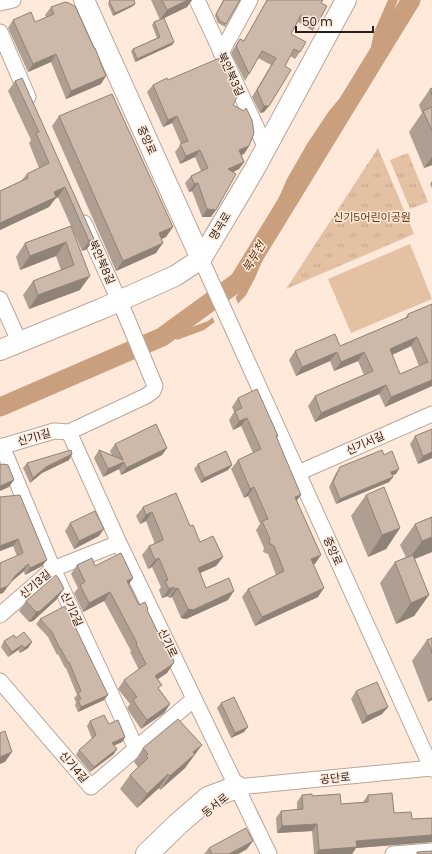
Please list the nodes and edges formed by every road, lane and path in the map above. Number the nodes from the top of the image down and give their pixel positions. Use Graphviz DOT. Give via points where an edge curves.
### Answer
graph roads {
  1 [pos="13,0"];
  2 [pos="197,0"];
  3 [pos="250,0"];
  4 [pos="346,0"];
  5 [pos="89,2"];
  6 [pos="0,3"];
  7 [pos="0,32"];
  8 [pos="221,53"];
  9 [pos="35,112"];
  10 [pos="266,148"];
  11 [pos="80,214"];
  12 [pos="201,259"];
  13 [pos="0,299"];
  14 [pos="122,308"];
  15 [pos="20,341"];
  16 [pos="0,350"];
  17 [pos="432,414"];
  18 [pos="69,432"];
  19 [pos="1,446"];
  20 [pos="298,473"];
  21 [pos="119,544"];
  22 [pos="53,569"];
  23 [pos="0,616"];
  24 [pos="0,681"];
  25 [pos="194,698"];
  26 [pos="136,748"];
  27 [pos="432,768"];
  28 [pos="238,787"];
  29 [pos="432,851"];
  30 [pos="147,854"];
  31 [pos="162,854"];
  32 [pos="268,854"];
  33 [pos="393,854"];
  1 -- 6 [label="street"];
  2 -- 8 [label="street, 북안북3길"];
  3 -- 8 [label="street"];
  4 -- 10 [label="main road, 명곡로"];
  5 -- 12 [label="main road, 중앙로"];
  7 -- 9 [label="street"];
  8 -- 10 [label="street, 북안북3길"];
  10 -- 12 [label="main road, 명곡로"];
  11 -- 14 [label="street, 북안북8길"];
  12 -- 14 [label="main road, 명곡로"];
  12 -- 20 [label="street, 중앙로"];
  13 -- 15 [label="street"];
  14 -- 15 [label="main road, 명곡로"];
  14 -- 18 [label="street, 북안북8길" via="155,386 153,391"];
  15 -- 16 [label="main road, 명곡로"];
  17 -- 20 [label="street, 신기서길"];
  18 -- 19 [label="street, 신기1길" via="54,430"];
  18 -- 21 [label="street, 신기로"];
  19 -- 22 [label="street, 신기2길"];
  20 -- 27 [label="street, 중앙로"];
  21 -- 22 [label="street, 신기3길"];
  21 -- 25 [label="street, 신기로"];
  22 -- 23 [label="street, 신기3길"];
  22 -- 26 [label="street, 신기2길"];
  24 -- 26 [label="street, 신기4길" via="91,787"];
  25 -- 26 [label="street, 신기4길"];
  25 -- 28 [label="street, 신기로"];
  27 -- 28 [label="street, 공단로"];
  28 -- 30 [label="highway, 동서로" via="208,798"];
  28 -- 31 [label="highway, 동서로" via="203,814"];
  28 -- 32 [label="street, 신기로"];
  29 -- 33 [label="street"];
}
